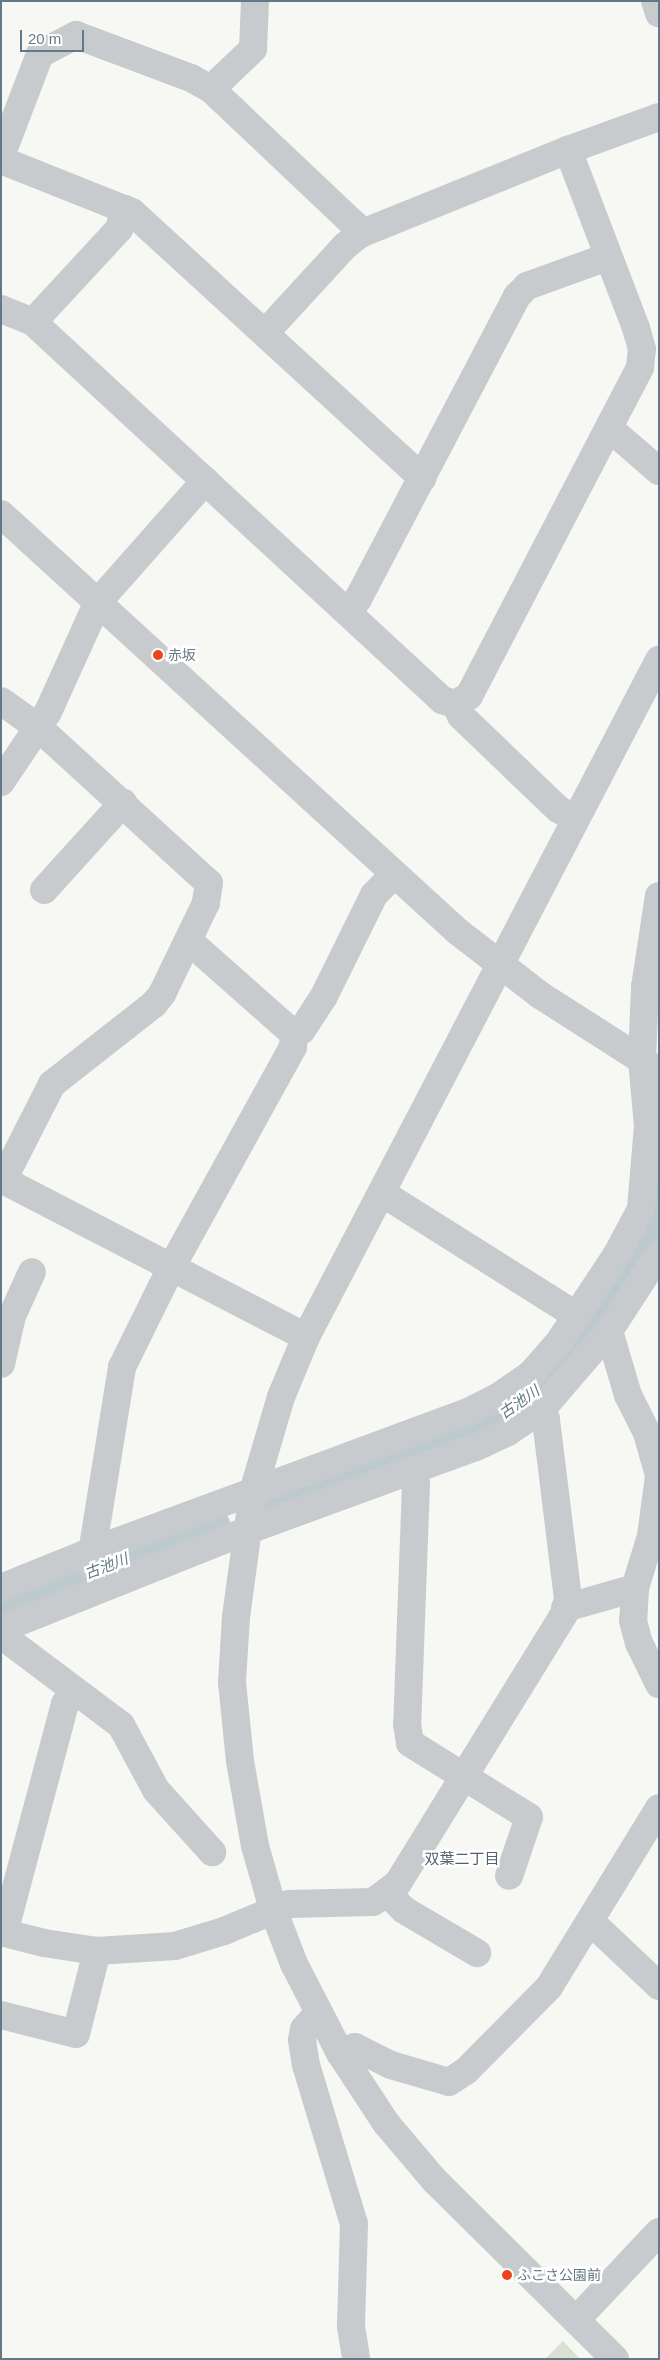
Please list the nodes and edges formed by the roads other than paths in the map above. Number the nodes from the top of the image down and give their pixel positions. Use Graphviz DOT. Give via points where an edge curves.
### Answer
graph roads {
  1 [pos="255,1"];
  2 [pos="655,1"];
  3 [pos="659,12"];
  4 [pos="211,89"];
  5 [pos="659,117"];
  6 [pos="568,150"];
  7 [pos="1,158"];
  8 [pos="126,210"];
  9 [pos="360,234"];
  10 [pos="607,257"];
  11 [pos="1,309"];
  12 [pos="33,322"];
  13 [pos="265,333"];
  14 [pos="609,428"];
  15 [pos="659,471"];
  16 [pos="422,478"];
  17 [pos="205,481"];
  18 [pos="1,514"];
  19 [pos="98,602"];
  20 [pos="348,611"];
  21 [pos="659,660"];
  22 [pos="1,701"];
  23 [pos="455,704"];
  24 [pos="40,728"];
  25 [pos="1,782"];
  26 [pos="123,803"];
  27 [pos="575,819"];
  28 [pos="394,874"];
  29 [pos="44,890"];
  30 [pos="659,896"];
  31 [pos="189,941"];
  32 [pos="499,966"];
  33 [pos="294,1034"];
  34 [pos="650,1066"];
  35 [pos="382,1193"];
  36 [pos="659,1254"];
  37 [pos="171,1268"];
  38 [pos="32,1272"];
  39 [pos="577,1316"];
  40 [pos="609,1331"];
  41 [pos="306,1337"];
  42 [pos="1,1364"];
  43 [pos="540,1410"];
  44 [pos="421,1450"];
  45 [pos="659,1476"];
  46 [pos="253,1492"];
  47 [pos="657,1509"];
  48 [pos="246,1531"];
  49 [pos="90,1571"];
  50 [pos="1,1588"];
  51 [pos="636,1588"];
  52 [pos="565,1608"];
  53 [pos="1,1629"];
  54 [pos="1,1636"];
  55 [pos="659,1684"];
  56 [pos="74,1691"];
  57 [pos="462,1775"];
  58 [pos="659,1808"];
  59 [pos="212,1852"];
  60 [pos="509,1876"];
  61 [pos="387,1893"];
  62 [pos="273,1909"];
  63 [pos="590,1921"];
  64 [pos="2,1933"];
  65 [pos="97,1950"];
  66 [pos="477,1953"];
  67 [pos="659,1986"];
  68 [pos="318,2013"];
  69 [pos="1,2015"];
  70 [pos="340,2053"];
  71 [pos="659,2232"];
  72 [pos="576,2320"];
  73 [pos="347,2357"];
  74 [pos="615,2359"];
  1 -- 4 [label="street" via="253,49"];
  2 -- 3 [label="street"];
  4 -- 7 [label="street" via="191,78 76,35 40,54"];
  4 -- 9 [label="street" via="354,224"];
  5 -- 6 [label="street"];
  6 -- 9 [label="street"];
  6 -- 10 [label="street"];
  7 -- 8 [label="street"];
  8 -- 12 [label="street" via="119,229"];
  8 -- 13 [label="street"];
  9 -- 13 [label="street" via="345,246"];
  10 -- 14 [label="street" via="642,350 640,367"];
  10 -- 16 [label="street" via="527,286 516,296"];
  11 -- 12 [label="street"];
  12 -- 17 [label="street"];
  13 -- 16 [label="street"];
  14 -- 15 [label="street"];
  14 -- 23 [label="street" via="469,696"];
  16 -- 20 [label="street" via="358,599"];
  17 -- 19 [label="street"];
  17 -- 20 [label="street"];
  18 -- 19 [label="street"];
  19 -- 24 [label="street"];
  19 -- 28 [label="street"];
  20 -- 23 [label="street" via="442,700"];
  21 -- 27 [label="street"];
  22 -- 24 [label="street"];
  23 -- 27 [label="street" via="468,723 558,809"];
  24 -- 25 [label="street"];
  24 -- 26 [label="street"];
  26 -- 29 [label="street"];
  26 -- 31 [label="street" via="209,883 206,903"];
  27 -- 32 [label="street"];
  28 -- 32 [label="street"];
  28 -- 33 [label="street" via="374,895 324,996 302,1030"];
  30 -- 34 [label="street" via="645,987"];
  31 -- 33 [label="street"];
  31 -- 37 [label="street" via="154,1004 52,1084 44,1094 3,1180"];
  32 -- 34 [label="street"];
  32 -- 35 [label="street"];
  33 -- 37 [label="street" via="292,1047"];
  34 -- 39 [label="street" via="641,1210 618,1254"];
  35 -- 39 [label="street"];
  35 -- 41 [label="street"];
  36 -- 40 [label="street"];
  37 -- 41 [label="street"];
  37 -- 49 [label="street" via="122,1367"];
  38 -- 42 [label="street" via="12,1316"];
  39 -- 44 [label="street" via="531,1374"];
  40 -- 43 [label="street"];
  40 -- 45 [label="street" via="628,1395 647,1432"];
  41 -- 46 [label="street" via="281,1397"];
  43 -- 44 [label="street" via="508,1432"];
  43 -- 52 [label="street" via="546,1419 568,1599"];
  44 -- 46 [label="street"];
  44 -- 48 [label="street"];
  44 -- 57 [label="street" via="416,1484 407,1724 410,1743"];
  45 -- 47 [label="street"];
  46 -- 48 [label="street"];
  46 -- 49 [label="street"];
  47 -- 51 [label="street"];
  48 -- 49 [label="street"];
  48 -- 62 [label="street" via="232,1682 240,1761 255,1846"];
  49 -- 50 [label="street"];
  49 -- 53 [label="street"];
  51 -- 52 [label="street"];
  51 -- 55 [label="street" via="633,1621 639,1643"];
  52 -- 57 [label="street"];
  54 -- 56 [label="street"];
  56 -- 59 [label="street" via="121,1725 156,1790"];
  56 -- 64 [label="street" via="65,1704"];
  57 -- 60 [label="street" via="529,1816"];
  57 -- 61 [label="street" via="398,1883"];
  58 -- 63 [label="street"];
  61 -- 62 [label="street" via="372,1902 289,1904"];
  61 -- 66 [label="street" via="404,1910"];
  62 -- 65 [label="street" via="224,1931 175,1946"];
  62 -- 68 [label="street" via="294,1964"];
  63 -- 67 [label="street"];
  63 -- 70 [label="street" via="549,1987 466,2070 449,2082 391,2065 355,2047"];
  64 -- 65 [label="street"];
  65 -- 69 [label="street" via="76,2034"];
  68 -- 70 [label="street"];
  68 -- 73 [label="street" via="304,2028 302,2040 306,2065 354,2224"];
  70 -- 72 [label="street" via="386,2122 435,2181"];
  71 -- 72 [label="street"];
  72 -- 74 [label="street"];
}
